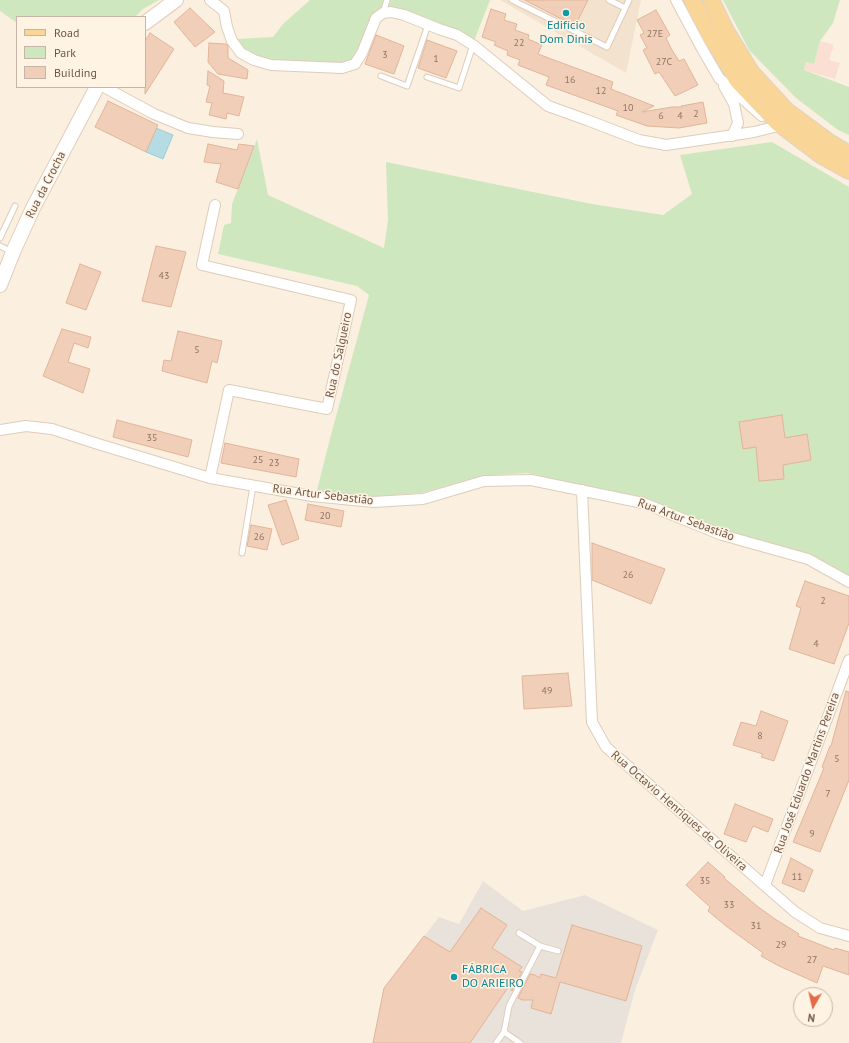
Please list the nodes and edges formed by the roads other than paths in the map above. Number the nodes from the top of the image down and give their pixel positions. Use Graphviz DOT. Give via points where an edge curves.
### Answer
graph roads {
  1 [pos="176,0"];
  2 [pos="210,0"];
  3 [pos="387,0"];
  4 [pos="512,0"];
  5 [pos="608,0"];
  6 [pos="629,0"];
  7 [pos="676,0"];
  8 [pos="692,0"];
  9 [pos="711,0"];
  10 [pos="625,8"];
  11 [pos="383,13"];
  12 [pos="146,22"];
  13 [pos="428,25"];
  14 [pos="473,46"];
  15 [pos="382,76"];
  16 [pos="427,77"];
  17 [pos="719,78"];
  18 [pos="96,88"];
  19 [pos="106,88"];
  20 [pos="782,125"];
  21 [pos="238,134"];
  22 [pos="732,136"];
  23 [pos="849,154"];
  24 [pos="849,171"];
  25 [pos="215,205"];
  26 [pos="15,206"];
  27 [pos="0,238"];
  28 [pos="6,249"];
  29 [pos="0,285"];
  30 [pos="0,430"];
  31 [pos="210,478"];
  32 [pos="253,486"];
  33 [pos="582,490"];
  34 [pos="242,553"];
  35 [pos="849,582"];
  36 [pos="849,660"];
  37 [pos="845,681"];
  38 [pos="765,885"];
  39 [pos="519,933"];
  40 [pos="849,936"];
  41 [pos="540,946"];
  42 [pos="558,951"];
  43 [pos="504,1032"];
  44 [pos="496,1043"];
  45 [pos="520,1043"];
  1 -- 12 [label="street"];
  2 -- 11 [label="street" via="224,11 232,41 241,52 254,60 271,65 342,68 356,64 376,18"];
  3 -- 11 [label="lane"];
  4 -- 10 [label="lane" via="607,47"];
  5 -- 10 [label="lane"];
  6 -- 10 [label="lane"];
  7 -- 17 [label="street"];
  8 -- 20 [label="main road" via="738,81"];
  9 -- 23 [label="main road" via="751,72 787,111"];
  11 -- 13 [label="street" via="404,15"];
  13 -- 14 [label="street" via="457,35"];
  13 -- 15 [label="lane" via="407,86"];
  14 -- 16 [label="lane" via="459,88"];
  14 -- 22 [label="street" via="548,106 639,140 666,145"];
  17 -- 20 [label="street" via="761,116"];
  17 -- 22 [label="street" via="736,110 738,123"];
  18 -- 28 [label="street, Rua da Crocha" via="33,208"];
  19 -- 21 [label="street" via="154,114 188,128"];
  20 -- 22 [label="street"];
  20 -- 24 [label="main road" via="822,156"];
  25 -- 31 [label="street, Rua do Salgueiro" via="202,265 351,300 327,409 228,390"];
  26 -- 27 [label="lane"];
  28 -- 29 [label="street, Rua da Crocha"];
  30 -- 31 [label="street, Rua Artur Sebastião" via="26,426 52,429"];
  31 -- 32 [label="street, Rua Artur Sebastião"];
  32 -- 33 [label="street, Rua Artur Sebastião" via="312,496 372,502 423,499 484,481 531,480"];
  32 -- 34 [label="lane"];
  33 -- 35 [label="street, Rua Artur Sebastião" via="643,503 722,535 808,559"];
  33 -- 38 [label="street, Rua Octavio Henriques de Oliveira" via="592,722 606,746"];
  36 -- 37 [label="street, Rua José Eduardo Martins Pereira"];
  37 -- 38 [label="street, Rua José Eduardo Martins Pereira"];
  38 -- 40 [label="street, Rua Octavio Henriques de Oliveira" via="795,912 820,928"];
  39 -- 41 [label="lane"];
  41 -- 42 [label="lane"];
  41 -- 43 [label="lane" via="509,1006"];
  43 -- 44 [label="lane"];
  43 -- 45 [label="lane"];
}
